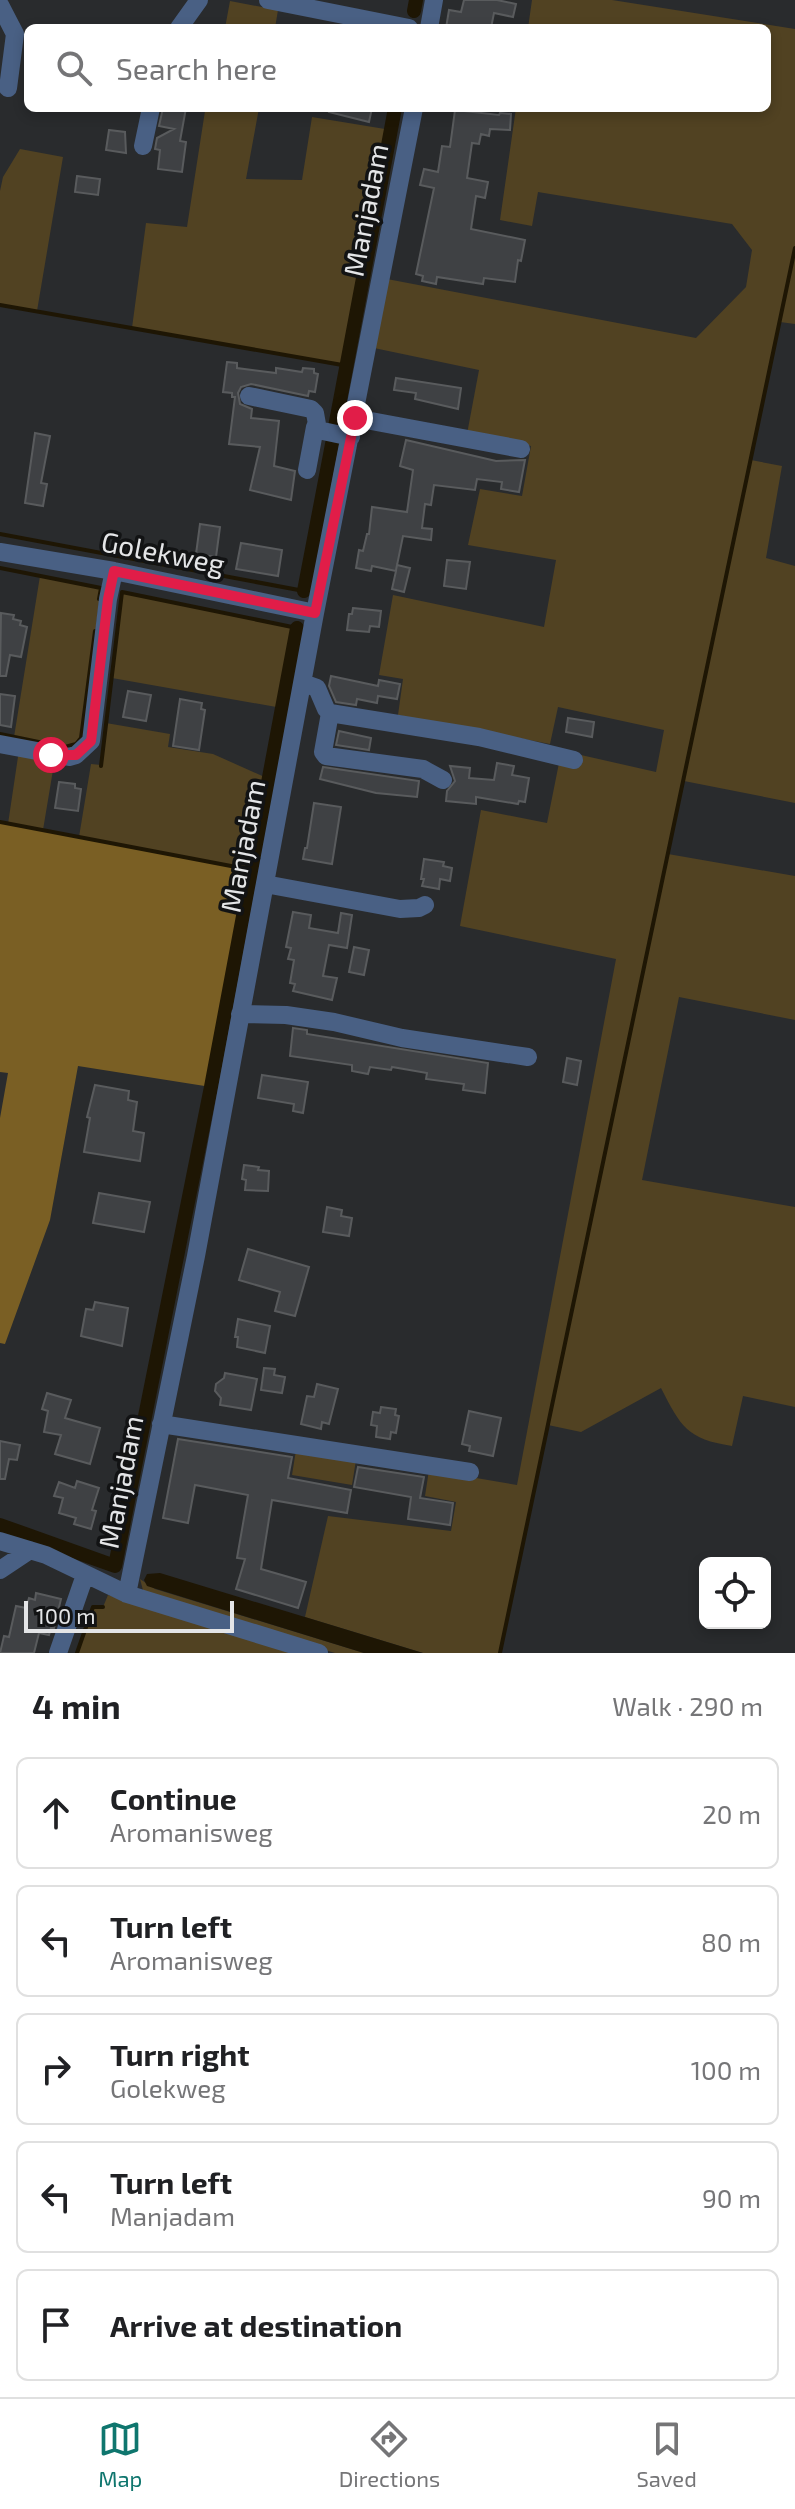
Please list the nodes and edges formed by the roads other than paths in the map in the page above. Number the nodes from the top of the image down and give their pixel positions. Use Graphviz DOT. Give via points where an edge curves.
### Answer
graph roads {
  1 [pos="199,0"];
  2 [pos="268,0"];
  3 [pos="434,0"];
  4 [pos="0,5"];
  5 [pos="182,24"];
  6 [pos="389,24"];
  7 [pos="430,24"];
  8 [pos="8,88"];
  9 [pos="150,112"];
  10 [pos="413,112"];
  11 [pos="143,146"];
  12 [pos="249,396"];
  13 [pos="355,418"];
  14 [pos="315,427"];
  15 [pos="351,437"];
  16 [pos="521,449"];
  17 [pos="307,470"];
  18 [pos="0,552"];
  19 [pos="114,571"];
  20 [pos="315,613"];
  21 [pos="303,683"];
  22 [pos="330,713"];
  23 [pos="0,744"];
  24 [pos="574,760"];
  25 [pos="443,780"];
  26 [pos="265,884"];
  27 [pos="425,905"];
  28 [pos="240,1014"];
  29 [pos="528,1057"];
  30 [pos="161,1424"];
  31 [pos="470,1472"];
  32 [pos="0,1541"];
  33 [pos="30,1550"];
  34 [pos="0,1570"];
  35 [pos="85,1575"];
  36 [pos="127,1594"];
  37 [pos="58,1653"];
  38 [pos="319,1653"];
  1 -- 5 [label="street"];
  2 -- 6 [label="street"];
  3 -- 7 [label="street"];
  4 -- 8 [label="street" via="15,34"];
  9 -- 11 [label="street"];
  10 -- 13 [label="street, Manjadam"];
  12 -- 14 [label="street" via="311,409"];
  13 -- 15 [label="street, Manjadam"];
  13 -- 16 [label="street"];
  14 -- 15 [label="street"];
  14 -- 17 [label="street"];
  15 -- 20 [label="street, Manjadam"];
  18 -- 19 [label="street, Golekweg"];
  19 -- 20 [label="street, Golekweg"];
  19 -- 23 [label="street" via="91,741 69,757"];
  20 -- 21 [label="street, Manjadam"];
  21 -- 22 [label="street" via="317,688"];
  21 -- 26 [label="street, Manjadam"];
  22 -- 24 [label="street" via="479,737"];
  22 -- 25 [label="street" via="326,756 423,769"];
  26 -- 27 [label="street" via="400,909"];
  26 -- 28 [label="street, Manjadam"];
  28 -- 29 [label="street" via="334,1022"];
  28 -- 30 [label="street, Manjadam"];
  30 -- 31 [label="street"];
  30 -- 36 [label="street, Manjadam"];
  32 -- 33 [label="street"];
  33 -- 34 [label="street"];
  33 -- 35 [label="street"];
  35 -- 36 [label="street"];
  35 -- 37 [label="street"];
  36 -- 38 [label="street"];
}
